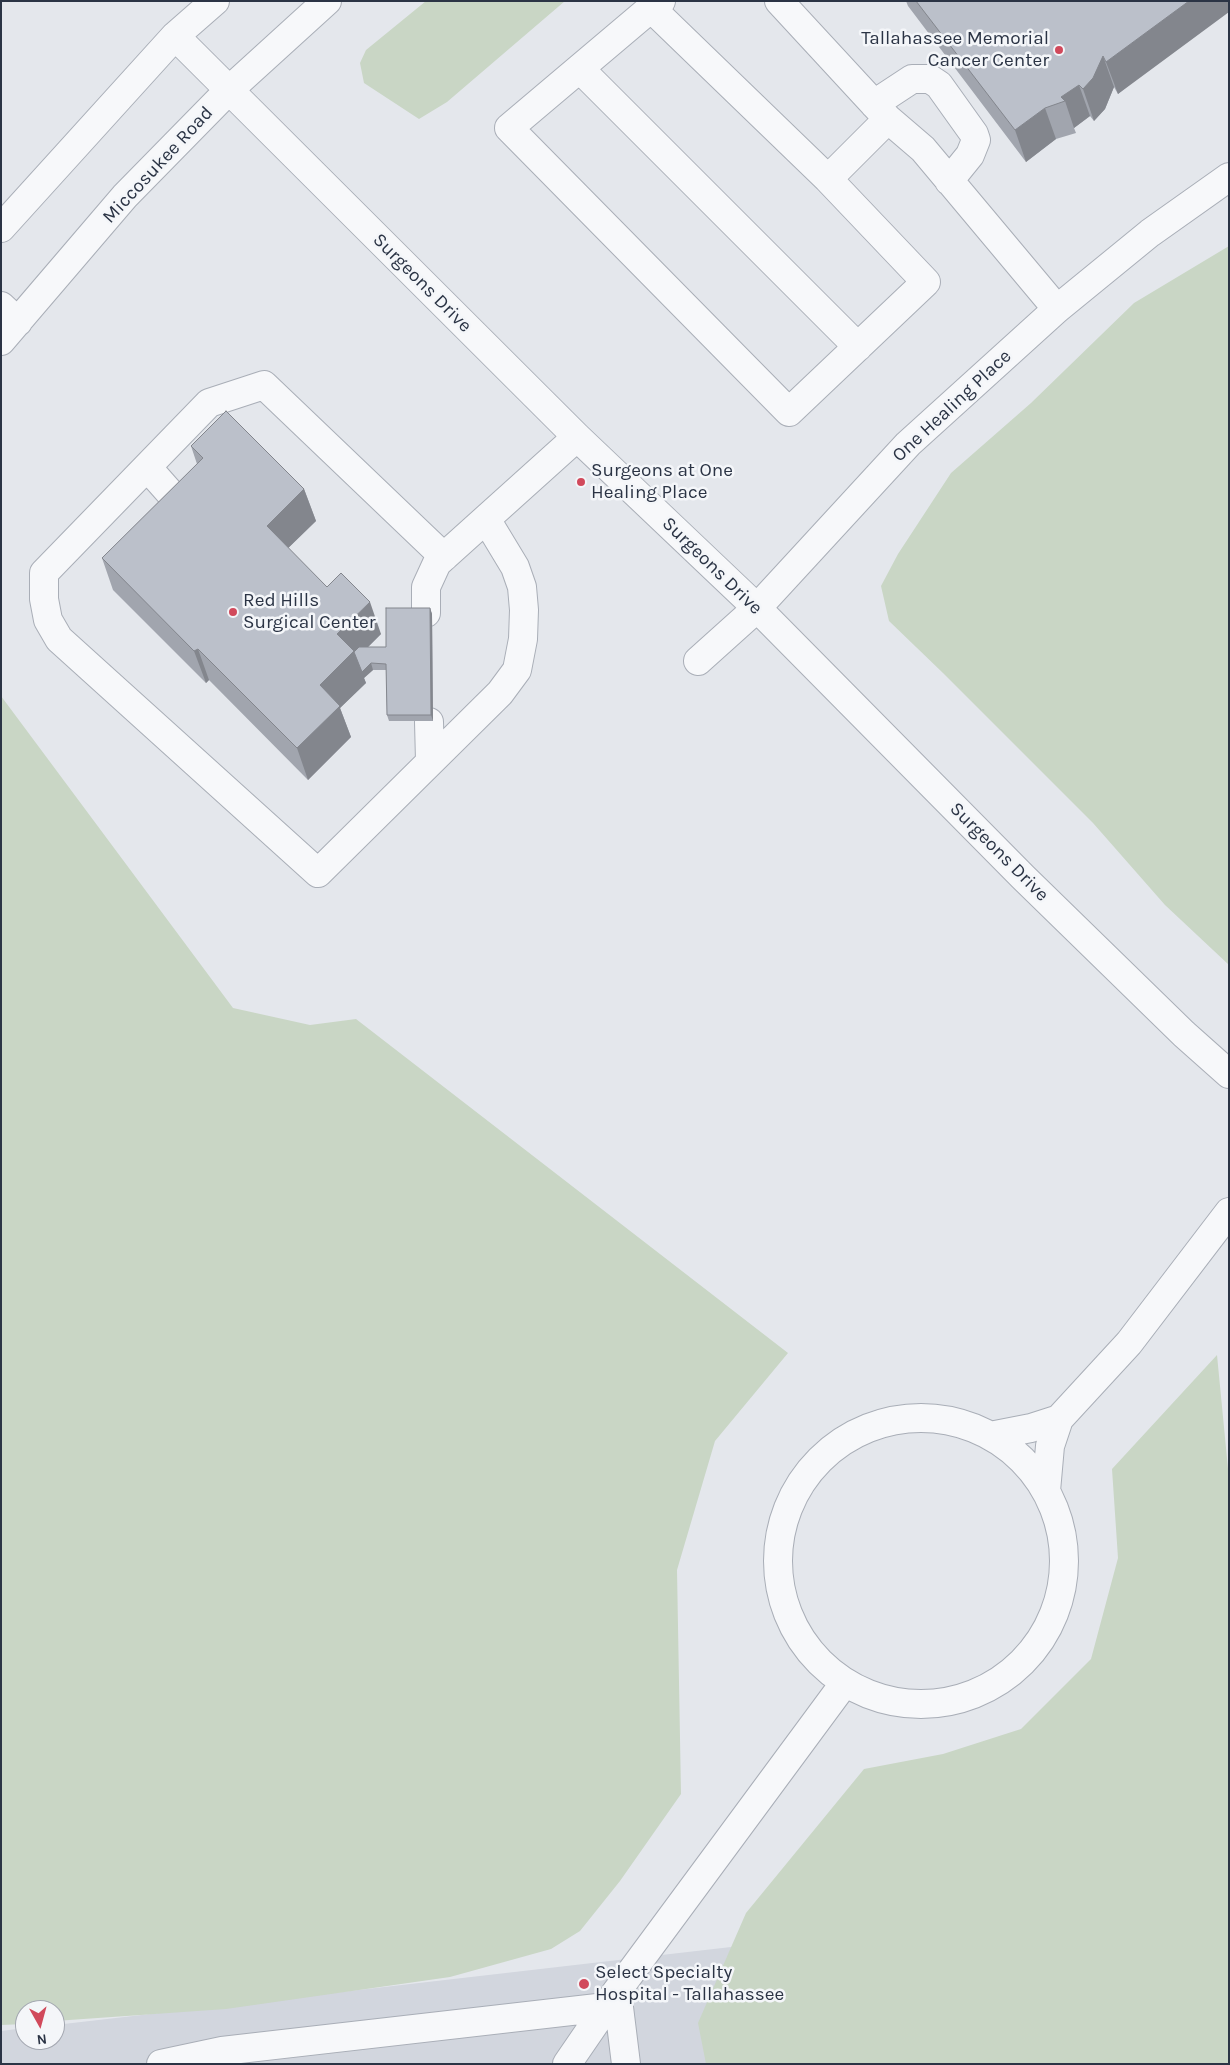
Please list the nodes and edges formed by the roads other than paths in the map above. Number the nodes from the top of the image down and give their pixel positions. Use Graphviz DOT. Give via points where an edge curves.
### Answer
graph roads {
  1 [pos="215,1"];
  2 [pos="327,1"];
  3 [pos="778,1"];
  4 [pos="656,4"];
  5 [pos="175,36"];
  6 [pos="580,69"];
  7 [pos="228,91"];
  8 [pos="881,111"];
  9 [pos="1229,177"];
  10 [pos="828,179"];
  11 [pos="949,180"];
  12 [pos="1,228"];
  13 [pos="1057,310"];
  14 [pos="7,323"];
  15 [pos="858,347"];
  16 [pos="577,437"];
  17 [pos="147,467"];
  18 [pos="178,502"];
  19 [pos="486,519"];
  20 [pos="444,557"];
  21 [pos="757,608"];
  22 [pos="426,613"];
  23 [pos="698,661"];
  24 [pos="429,722"];
  25 [pos="430,761"];
  26 [pos="1229,1074"];
  27 [pos="1229,1212"];
  28 [pos="1059,1419"];
  29 [pos="990,1436"];
  30 [pos="1046,1491"];
  31 [pos="842,1685"];
  32 [pos="611,1999"];
  33 [pos="243,2056"];
  34 [pos="162,2064"];
  35 [pos="566,2064"];
  36 [pos="626,2064"];
  1 -- 5 [label="street"];
  2 -- 7 [label="street, Miccosukee Road"];
  3 -- 8 [label="street"];
  4 -- 6 [label="street"];
  4 -- 10 [label="street"];
  5 -- 7 [label="street, Surgeons Drive"];
  5 -- 12 [label="street"];
  6 -- 15 [label="street"];
  6 -- 15 [label="street" via="509,128 776,398 790,412"];
  7 -- 14 [label="street, Miccosukee Road"];
  7 -- 16 [label="street, Surgeons Drive"];
  8 -- 10 [label="street"];
  8 -- 11 [label="street" via="923,149"];
  8 -- 11 [label="street" via="912,79 930,79 939,85 976,140 970,155"];
  9 -- 13 [label="street, One Healing Place" via="1150,233"];
  10 -- 15 [label="street" via="926,282"];
  11 -- 13 [label="street"];
  13 -- 21 [label="street, One Healing Place" via="908,444"];
  16 -- 19 [label="street"];
  16 -- 21 [label="street, Surgeons Drive"];
  17 -- 18 [label="street"];
  17 -- 20 [label="street" via="209,403 264,384"];
  17 -- 25 [label="street" via="44,572 46,615 59,639 318,873"];
  19 -- 20 [label="street"];
  19 -- 25 [label="street" via="515,567 522,587 523,639 517,670 500,693"];
  20 -- 22 [label="street" via="437,563 426,587"];
  21 -- 23 [label="street, One Healing Place"];
  21 -- 26 [label="street, Surgeons Drive" via="1023,877"];
  24 -- 25 [label="street"];
  27 -- 28 [label="street" via="1129,1344"];
  28 -- 29 [label="street"];
  28 -- 30 [label="street" via="1050,1446"];
  29 -- 30 [label="street" via="1020,1456"];
  29 -- 31 [label="street" via="942,1418 891,1420 845,1438 807,1472 783,1518 776,1567 787,1616 814,1658"];
  30 -- 31 [label="street" via="1060,1518 1066,1567 1055,1616 1027,1660 986,1690 938,1704 887,1701"];
  31 -- 32 [label="street"];
  32 -- 33 [label="street"];
  32 -- 35 [label="street"];
  32 -- 36 [label="street"];
  33 -- 34 [label="street" via="222,2051"];
}
